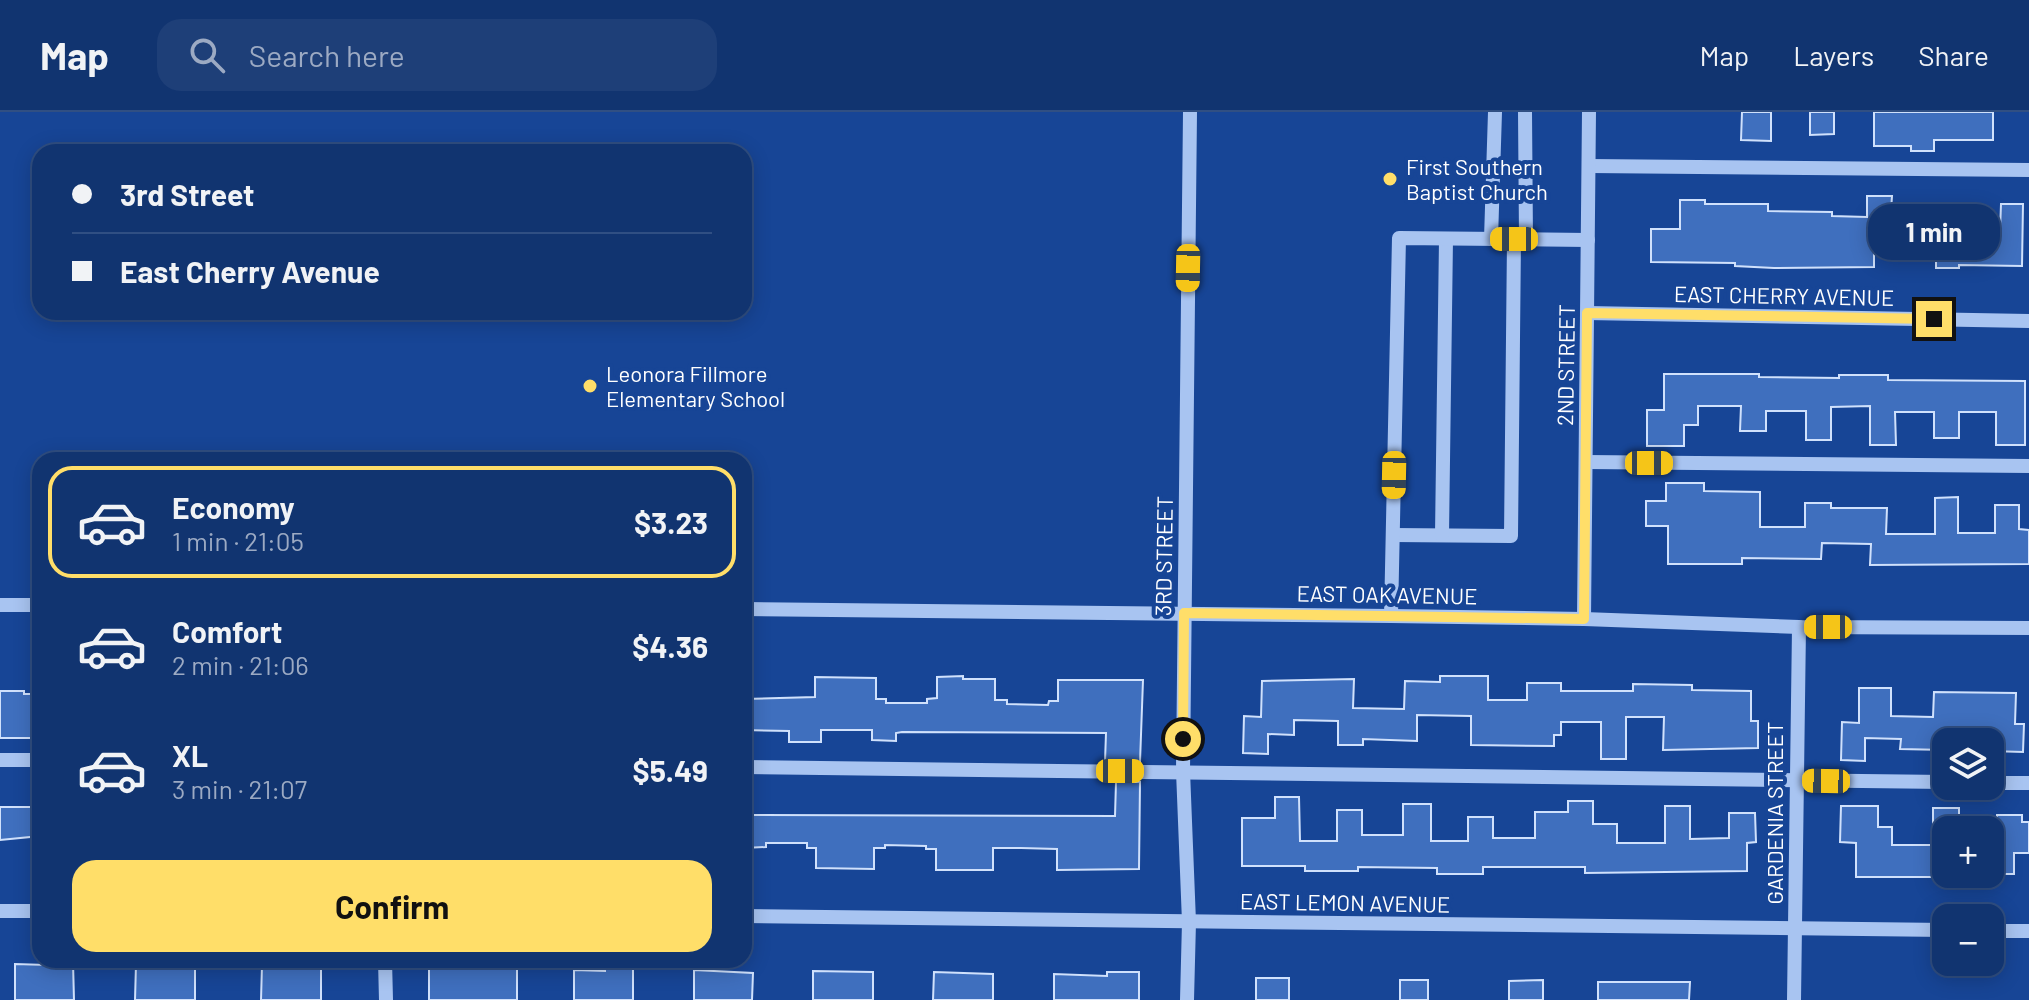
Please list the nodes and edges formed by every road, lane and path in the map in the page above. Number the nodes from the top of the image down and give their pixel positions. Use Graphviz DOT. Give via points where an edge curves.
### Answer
graph roads {
  1 [pos="1190,112"];
  2 [pos="1495,112"];
  3 [pos="1525,112"];
  4 [pos="1589,112"];
  5 [pos="1589,166"];
  6 [pos="2029,170"];
  7 [pos="1446,239"];
  8 [pos="1491,239"];
  9 [pos="1520,239"];
  10 [pos="1588,240"];
  11 [pos="1587,313"];
  12 [pos="2029,321"];
  13 [pos="1586,462"];
  14 [pos="2029,466"];
  15 [pos="1393,535"];
  16 [pos="1442,535"];
  17 [pos="0,605"];
  18 [pos="32,605"];
  19 [pos="752,609"];
  20 [pos="1184,613"];
  21 [pos="1391,616"];
  22 [pos="1584,619"];
  23 [pos="1799,627"];
  24 [pos="2029,628"];
  25 [pos="0,760"];
  26 [pos="32,760"];
  27 [pos="752,767"];
  28 [pos="1183,771"];
  29 [pos="1796,781"];
  30 [pos="1932,782"];
  31 [pos="2004,783"];
  32 [pos="2029,783"];
  33 [pos="0,911"];
  34 [pos="32,911"];
  35 [pos="752,916"];
  36 [pos="1189,922"];
  37 [pos="1796,929"];
  38 [pos="1932,930"];
  39 [pos="2004,931"];
  40 [pos="2029,931"];
  41 [pos="385,968"];
  42 [pos="386,1000"];
  43 [pos="1187,1000"];
  44 [pos="1794,1000"];
  1 -- 20 [label="street, 3RD STREET"];
  2 -- 8 [label="street"];
  3 -- 9 [label="street"];
  4 -- 5 [label="street, 2ND STREET"];
  5 -- 6 [label="street"];
  5 -- 10 [label="street, 2ND STREET"];
  7 -- 8 [label="street"];
  7 -- 15 [label="street" via="1399,238"];
  7 -- 16 [label="street"];
  8 -- 9 [label="street"];
  9 -- 10 [label="street"];
  9 -- 16 [label="street" via="1511,536"];
  10 -- 11 [label="street, 2ND STREET"];
  11 -- 12 [label="street, EAST CHERRY AVENUE"];
  11 -- 13 [label="street, 2ND STREET"];
  13 -- 14 [label="street"];
  13 -- 22 [label="street, 2ND STREET"];
  15 -- 16 [label="street"];
  15 -- 21 [label="street"];
  17 -- 18 [label="street"];
  19 -- 20 [label="street, EAST OAK AVENUE"];
  20 -- 21 [label="street, EAST OAK AVENUE"];
  20 -- 28 [label="street, 3RD STREET"];
  21 -- 22 [label="street, EAST OAK AVENUE"];
  22 -- 23 [label="street, EAST OAK AVENUE"];
  23 -- 24 [label="street, EAST OAK AVENUE"];
  23 -- 29 [label="street, GARDENIA STREET"];
  25 -- 26 [label="street"];
  27 -- 28 [label="street"];
  28 -- 29 [label="street"];
  28 -- 36 [label="street, 3RD STREET"];
  29 -- 30 [label="street"];
  29 -- 37 [label="street, GARDENIA STREET"];
  31 -- 32 [label="street"];
  33 -- 34 [label="street"];
  35 -- 36 [label="street, EAST LEMON AVENUE"];
  36 -- 37 [label="street, EAST LEMON AVENUE"];
  36 -- 43 [label="street, 3RD STREET"];
  37 -- 38 [label="street, EAST LEMON AVENUE"];
  37 -- 44 [label="street, GARDENIA STREET"];
  39 -- 40 [label="street"];
  41 -- 42 [label="street"];
}
